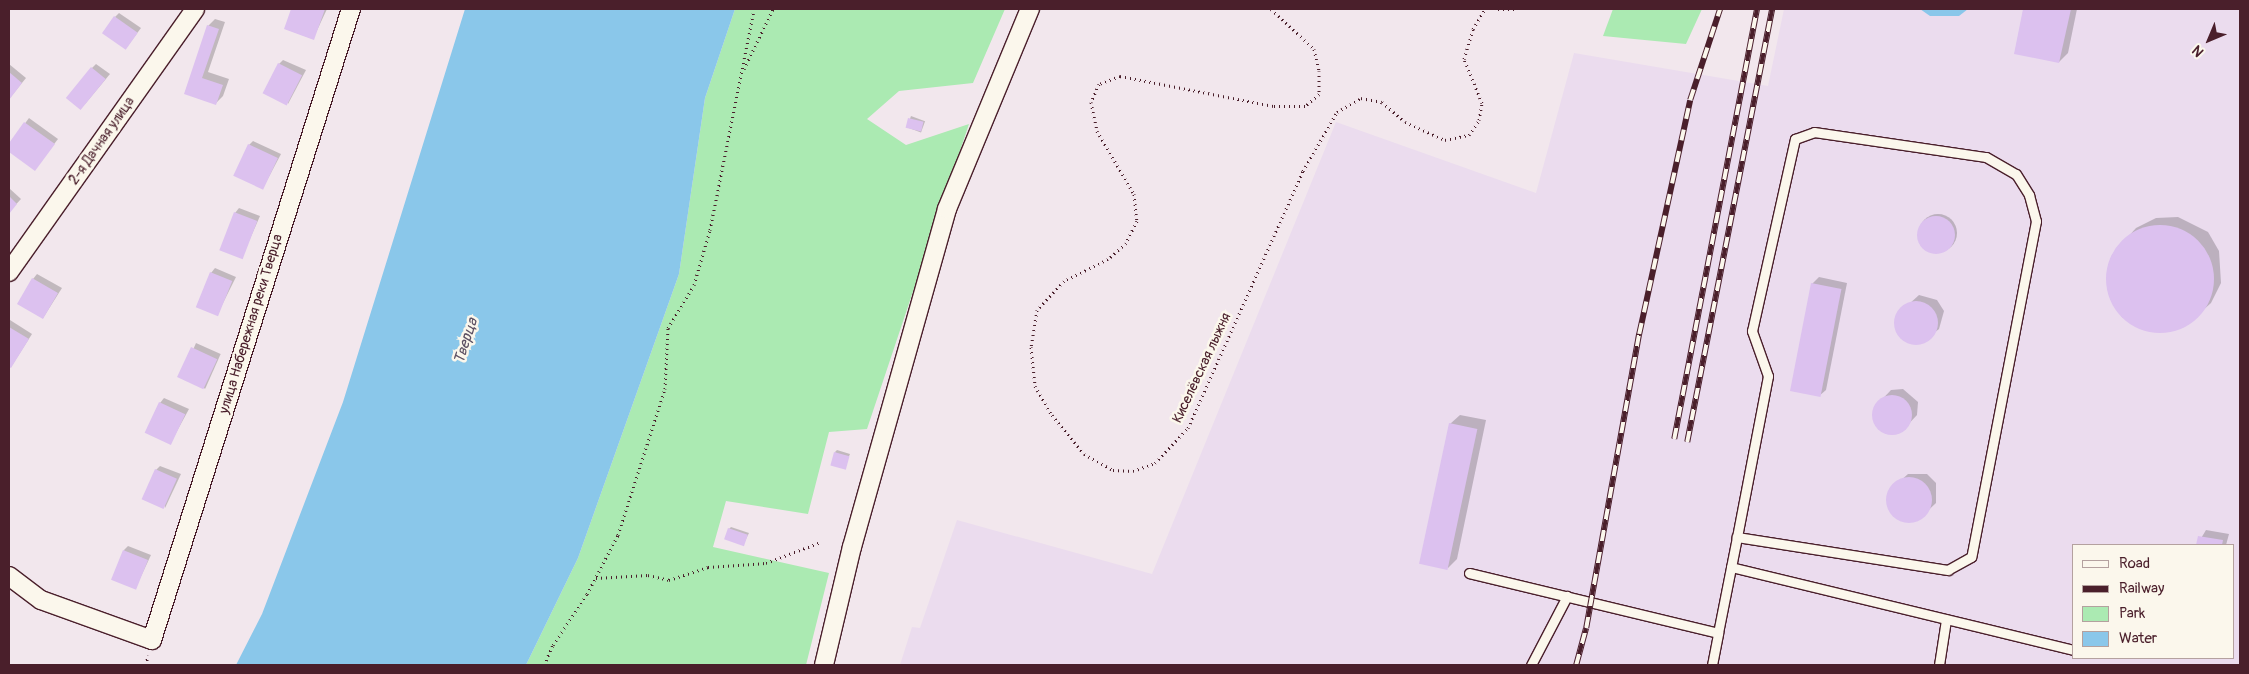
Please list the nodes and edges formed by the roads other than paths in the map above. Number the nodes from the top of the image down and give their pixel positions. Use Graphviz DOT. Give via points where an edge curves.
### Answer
graph roads {
  1 [pos="195,9"];
  2 [pos="351,9"];
  3 [pos="1030,9"];
  4 [pos="9,272"];
  5 [pos="1737,537"];
  6 [pos="1731,567"];
  7 [pos="1469,573"];
  8 [pos="9,576"];
  9 [pos="1567,596"];
  10 [pos="1946,620"];
  11 [pos="1718,633"];
  12 [pos="2072,650"];
  13 [pos="824,665"];
  14 [pos="1531,665"];
  15 [pos="1712,665"];
  16 [pos="1939,665"];
  1 -- 4 [label="street, 2-я Дачная улица"];
  2 -- 8 [label="street, улица Набережная реки Тверца" via="152,640 41,600"];
  3 -- 13 [label="street" via="947,209 855,538"];
  5 -- 5 [label="lane" via="1768,376 1752,331 1795,139 1814,132 1986,157 2016,174 2029,195 2036,221 1970,557 1948,570"];
  5 -- 6 [label="lane"];
  6 -- 10 [label="lane"];
  6 -- 11 [label="lane"];
  7 -- 9 [label="lane"];
  9 -- 11 [label="lane"];
  9 -- 14 [label="lane"];
  10 -- 12 [label="lane"];
  10 -- 16 [label="lane"];
  11 -- 15 [label="lane"];
}
